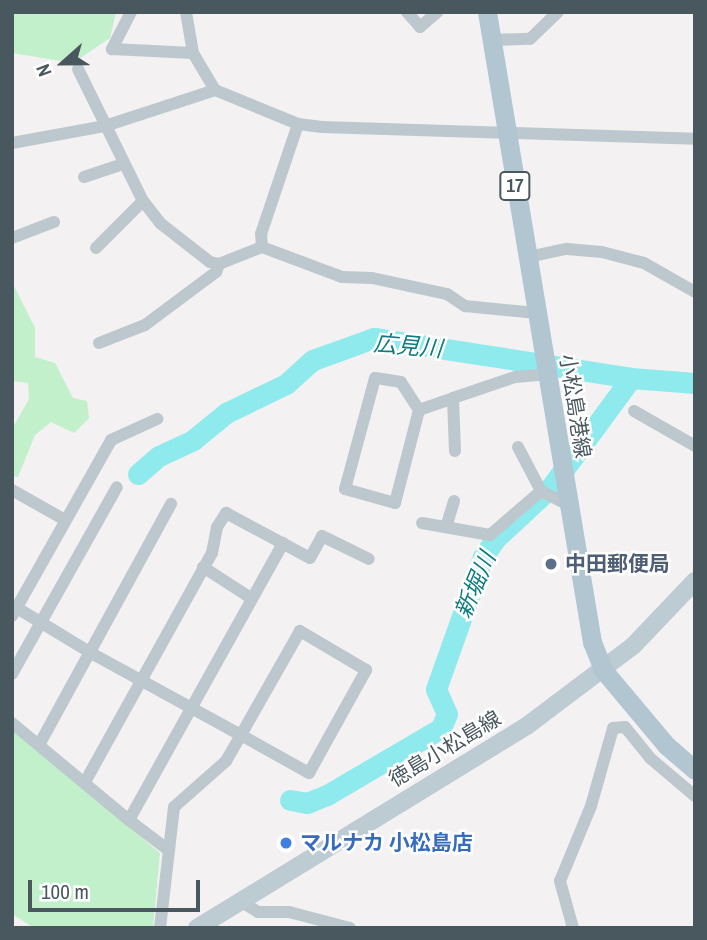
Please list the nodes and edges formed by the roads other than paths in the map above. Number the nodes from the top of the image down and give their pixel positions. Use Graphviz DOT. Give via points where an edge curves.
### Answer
graph roads {
  1 [pos="131,12"];
  2 [pos="186,12"];
  3 [pos="407,12"];
  4 [pos="437,12"];
  5 [pos="487,12"];
  6 [pos="558,12"];
  7 [pos="492,40"];
  8 [pos="193,54"];
  9 [pos="78,69"];
  10 [pos="215,90"];
  11 [pos="298,124"];
  12 [pos="105,126"];
  13 [pos="506,134"];
  14 [pos="695,139"];
  15 [pos="12,143"];
  16 [pos="123,164"];
  17 [pos="84,177"];
  18 [pos="143,201"];
  19 [pos="54,222"];
  20 [pos="12,238"];
  21 [pos="262,247"];
  22 [pos="96,248"];
  23 [pos="528,257"];
  24 [pos="219,264"];
  25 [pos="695,292"];
  26 [pos="537,313"];
  27 [pos="99,343"];
  28 [pos="546,368"];
  29 [pos="453,398"];
  30 [pos="419,410"];
  31 [pos="634,411"];
  32 [pos="157,419"];
  33 [pos="695,446"];
  34 [pos="518,447"];
  35 [pos="455,451"];
  36 [pos="117,486"];
  37 [pos="12,490"];
  38 [pos="541,491"];
  39 [pos="454,500"];
  40 [pos="171,504"];
  41 [pos="568,505"];
  42 [pos="65,520"];
  43 [pos="422,523"];
  44 [pos="447,524"];
  45 [pos="283,543"];
  46 [pos="369,559"];
  47 [pos="204,567"];
  48 [pos="695,581"];
  49 [pos="251,598"];
  50 [pos="15,612"];
  51 [pos="40,623"];
  52 [pos="91,653"];
  53 [pos="604,671"];
  54 [pos="12,674"];
  55 [pos="140,680"];
  56 [pos="191,707"];
  57 [pos="12,723"];
  58 [pos="241,735"];
  59 [pos="39,745"];
  60 [pos="695,770"];
  61 [pos="85,782"];
  62 [pos="695,796"];
  63 [pos="129,820"];
  64 [pos="167,849"];
  65 [pos="240,901"];
  66 [pos="160,928"];
  67 [pos="197,928"];
  68 [pos="350,928"];
  69 [pos="573,928"];
  1 -- 8 [label="street" via="112,49"];
  2 -- 8 [label="street"];
  3 -- 4 [label="street" via="420,27"];
  5 -- 7 [label="main road, 小松島港線 / 17"];
  6 -- 7 [label="street" via="530,39"];
  7 -- 13 [label="main road, 小松島港線 / 17"];
  8 -- 10 [label="street"];
  9 -- 12 [label="street"];
  10 -- 11 [label="street"];
  10 -- 12 [label="street"];
  11 -- 13 [label="street"];
  11 -- 21 [label="street" via="261,234"];
  12 -- 15 [label="street"];
  12 -- 16 [label="street"];
  13 -- 14 [label="street"];
  13 -- 23 [label="main road, 小松島港線 / 17"];
  16 -- 17 [label="street"];
  16 -- 18 [label="street"];
  18 -- 22 [label="street"];
  18 -- 24 [label="street" via="160,223"];
  19 -- 20 [label="street"];
  21 -- 24 [label="street"];
  21 -- 26 [label="street" via="342,277 372,278 447,294 465,306"];
  23 -- 25 [label="street" via="567,249 602,252 644,263"];
  23 -- 26 [label="main road, 小松島港線 / 17"];
  24 -- 27 [label="street" via="216,272 145,325"];
  26 -- 28 [label="main road, 小松島港線 / 17"];
  28 -- 29 [label="street"];
  28 -- 41 [label="main road, 小松島港線 / 17"];
  29 -- 30 [label="street"];
  29 -- 35 [label="street"];
  30 -- 30 [label="street" via="401,382 375,378 345,489 395,503"];
  31 -- 33 [label="street"];
  32 -- 42 [label="street" via="111,440"];
  34 -- 38 [label="street"];
  36 -- 51 [label="street"];
  37 -- 42 [label="street"];
  38 -- 41 [label="street"];
  38 -- 44 [label="street" via="490,535"];
  39 -- 44 [label="street"];
  40 -- 52 [label="street"];
  41 -- 53 [label="main road, 小松島港線 / 17" via="592,642"];
  42 -- 50 [label="street"];
  43 -- 44 [label="street" via="446,529"];
  45 -- 46 [label="street" via="310,558 321,536"];
  45 -- 47 [label="street" via="226,513"];
  45 -- 49 [label="street"];
  47 -- 49 [label="street"];
  47 -- 55 [label="street"];
  48 -- 53 [label="main road, 徳島小松島線"];
  49 -- 56 [label="street"];
  50 -- 51 [label="street"];
  51 -- 52 [label="street"];
  51 -- 54 [label="street"];
  52 -- 55 [label="street"];
  52 -- 59 [label="street"];
  53 -- 60 [label="main road, 小松島港線 / 17" via="666,745"];
  53 -- 65 [label="main road, 徳島小松島線" via="528,725"];
  55 -- 56 [label="street"];
  55 -- 61 [label="street"];
  56 -- 58 [label="street"];
  56 -- 63 [label="street"];
  57 -- 59 [label="street"];
  58 -- 58 [label="street" via="300,631 366,670 309,773"];
  58 -- 64 [label="street" via="226,761 174,807"];
  59 -- 61 [label="street"];
  61 -- 63 [label="street"];
  62 -- 69 [label="street" via="650,758 625,727 613,728 591,806 560,881"];
  63 -- 64 [label="street"];
  64 -- 66 [label="street"];
  65 -- 67 [label="main road, 徳島小松島線"];
  65 -- 68 [label="street" via="258,912 289,912"];
}
